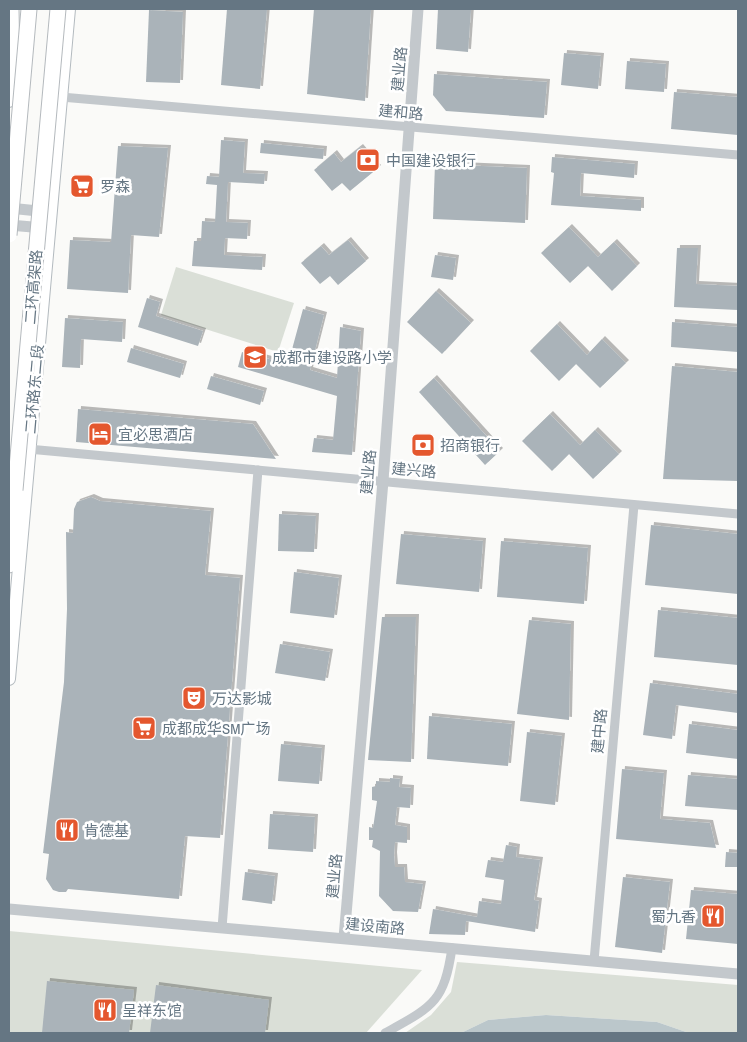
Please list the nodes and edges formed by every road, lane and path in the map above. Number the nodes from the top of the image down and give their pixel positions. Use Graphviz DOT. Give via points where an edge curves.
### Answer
graph roads {
  1 [pos="11,9"];
  2 [pos="16,9"];
  3 [pos="29,9"];
  4 [pos="58,9"];
  5 [pos="69,9"];
  6 [pos="418,9"];
  7 [pos="12,64"];
  8 [pos="61,97"];
  9 [pos="9,101"];
  10 [pos="409,127"];
  11 [pos="738,155"];
  12 [pos="9,208"];
  13 [pos="50,212"];
  14 [pos="9,225"];
  15 [pos="48,228"];
  16 [pos="9,235"];
  17 [pos="28,450"];
  18 [pos="258,470"];
  19 [pos="383,481"];
  20 [pos="634,505"];
  21 [pos="738,514"];
  22 [pos="9,565"];
  23 [pos="9,679"];
  24 [pos="9,909"];
  25 [pos="222,928"];
  26 [pos="344,938"];
  27 [pos="452,948"];
  28 [pos="594,961"];
  29 [pos="738,974"];
  30 [pos="385,1033"];
  1 -- 7 [label="highway"];
  2 -- 7 [label="main road"];
  3 -- 16 [label="highway, bridge"];
  4 -- 22 [label="highway, 二环高架路, bridge"];
  5 -- 8 [label="main road, 二环路东二段"];
  6 -- 10 [label="street, 建业路"];
  7 -- 9 [label="main road"];
  8 -- 10 [label="street, 建和路"];
  8 -- 13 [label="main road, 二环路东二段"];
  10 -- 11 [label="street, 建和路"];
  10 -- 19 [label="street, 建业路"];
  12 -- 13 [label="street"];
  13 -- 15 [label="main road, 二环路东二段"];
  14 -- 15 [label="street"];
  15 -- 17 [label="main road, 二环路东二段"];
  17 -- 18 [label="street, 建兴路"];
  17 -- 23 [label="main road, 二环路东二段"];
  18 -- 19 [label="street, 建兴路"];
  18 -- 25 [label="street"];
  19 -- 20 [label="street, 建兴路"];
  19 -- 26 [label="street, 建业路"];
  20 -- 21 [label="street, 建兴路"];
  20 -- 28 [label="street, 建中路"];
  24 -- 25 [label="street, 建设南路"];
  25 -- 26 [label="street, 建设南路"];
  26 -- 27 [label="street, 建设南路"];
  27 -- 28 [label="street, 建设南路"];
  27 -- 30 [label="street" via="445,986 436,1000"];
  28 -- 29 [label="street, 建设南路"];
}
